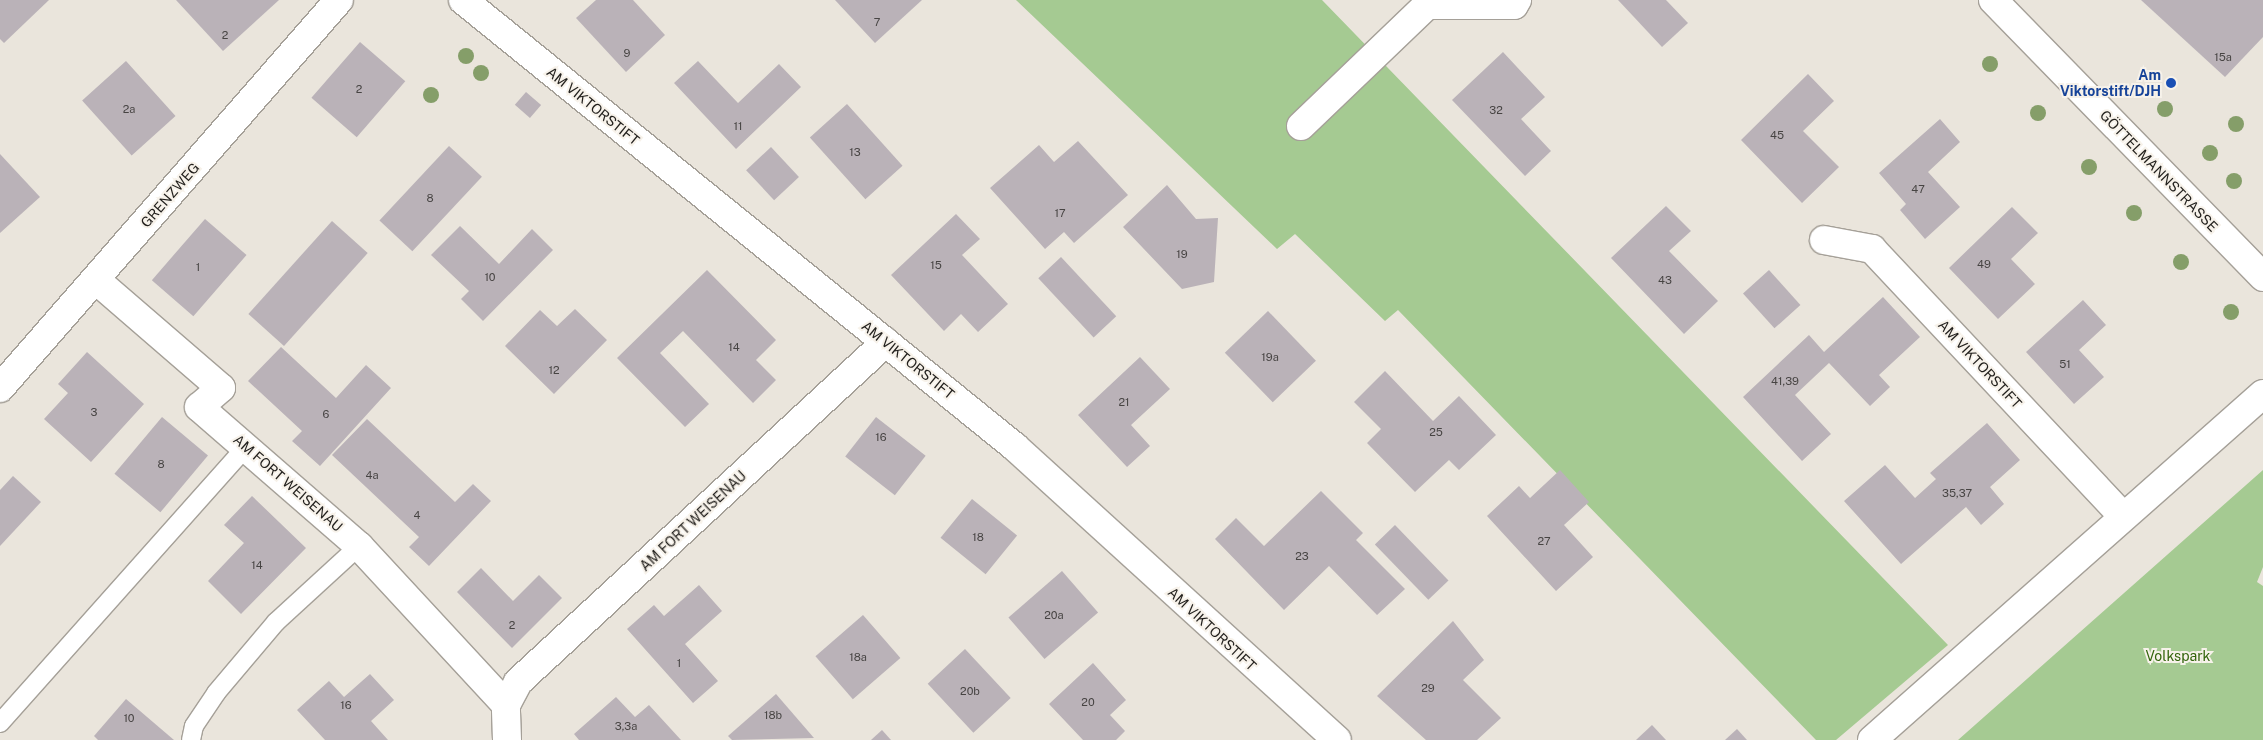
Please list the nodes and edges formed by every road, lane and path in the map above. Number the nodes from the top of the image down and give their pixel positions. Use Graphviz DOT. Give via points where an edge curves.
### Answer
graph roads {
  1 [pos="339,0"];
  2 [pos="463,0"];
  3 [pos="1517,0"];
  4 [pos="1993,0"];
  5 [pos="1301,126"];
  6 [pos="1824,240"];
  7 [pos="2263,277"];
  8 [pos="96,280"];
  9 [pos="886,342"];
  10 [pos="0,388"];
  11 [pos="2263,394"];
  12 [pos="247,446"];
  13 [pos="2122,515"];
  14 [pos="359,546"];
  15 [pos="506,705"];
  16 [pos="0,723"];
  17 [pos="191,740"];
  18 [pos="507,740"];
  19 [pos="1337,740"];
  20 [pos="1872,740"];
  1 -- 8 [label="street, GRENZWEG"];
  2 -- 9 [label="street, AM VIKTORSTIFT"];
  3 -- 5 [label="street" via="1514,5 1427,5"];
  4 -- 7 [label="street, GÖTTELMANNSTRASSE"];
  6 -- 13 [label="street, AM VIKTORSTIFT" via="1872,248"];
  8 -- 10 [label="street, GRENZWEG"];
  8 -- 12 [label="street, AM FORT WEISENAU" via="221,388 199,407"];
  9 -- 15 [label="street, AM FORT WEISENAU" via="518,682"];
  9 -- 19 [label="street, AM VIKTORSTIFT" via="1015,446"];
  11 -- 13 [label="street"];
  12 -- 14 [label="street, AM FORT WEISENAU"];
  12 -- 16 [label="lane"];
  13 -- 20 [label="street"];
  14 -- 15 [label="street, AM FORT WEISENAU"];
  14 -- 17 [label="lane" via="276,622 216,693 194,726"];
  15 -- 18 [label="street, AM FORT WEISENAU"];
}
